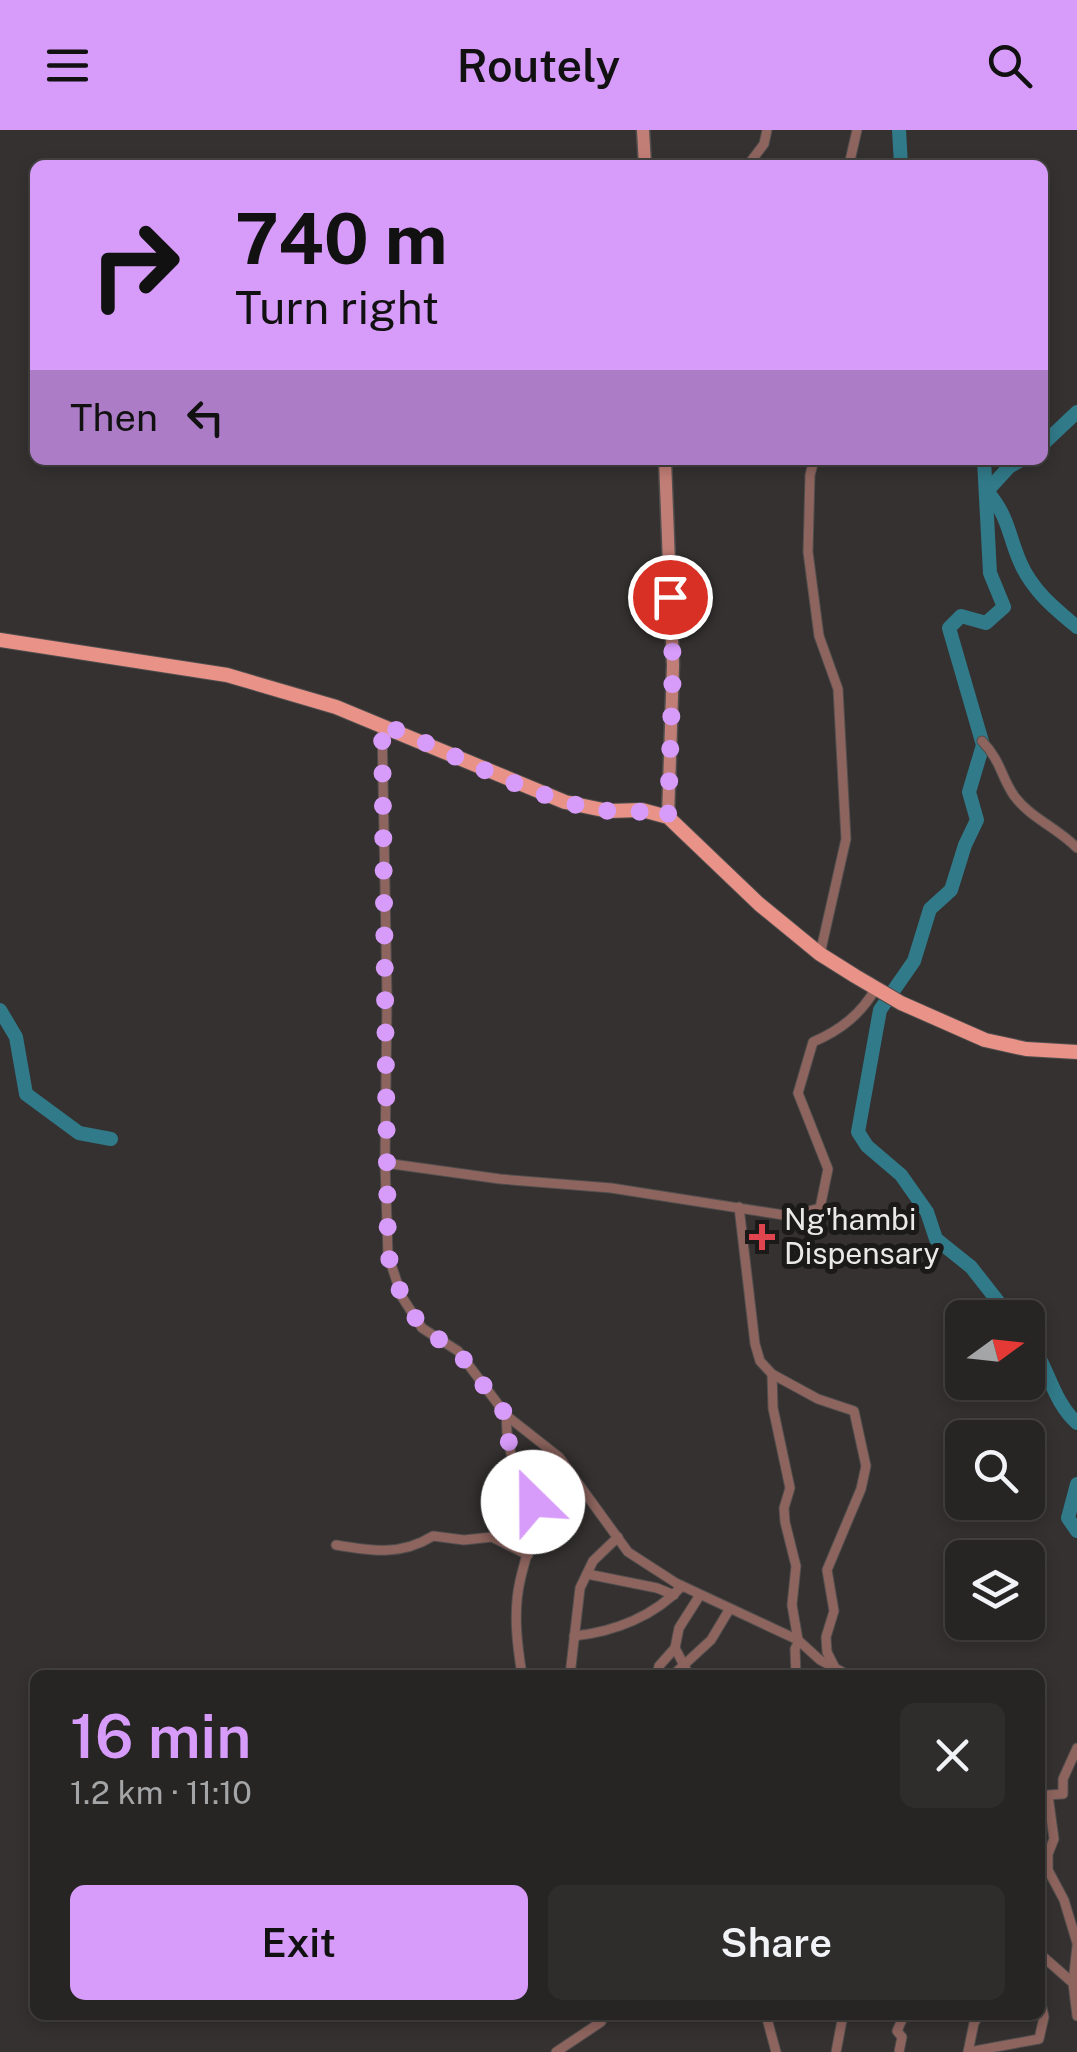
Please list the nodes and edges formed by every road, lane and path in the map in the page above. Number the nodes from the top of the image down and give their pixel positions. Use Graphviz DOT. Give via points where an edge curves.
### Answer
graph roads {
  1 [pos="643,130"];
  2 [pos="767,130"];
  3 [pos="857,130"];
  4 [pos="645,160"];
  5 [pos="752,160"];
  6 [pos="851,160"];
  7 [pos="664,465"];
  8 [pos="813,465"];
  9 [pos="0,640"];
  10 [pos="382,724"];
  11 [pos="982,742"];
  12 [pos="668,817"];
  13 [pos="1077,848"];
  14 [pos="820,954"];
  15 [pos="888,995"];
  16 [pos="1077,1052"];
  17 [pos="385,1162"];
  18 [pos="739,1207"];
  19 [pos="772,1374"];
  20 [pos="507,1416"];
  21 [pos="618,1537"];
  22 [pos="336,1545"];
  23 [pos="528,1555"];
  24 [pos="587,1574"];
  25 [pos="678,1590"];
  26 [pos="700,1594"];
  27 [pos="729,1610"];
  28 [pos="574,1636"];
  29 [pos="798,1641"];
  30 [pos="675,1648"];
  31 [pos="835,1668"];
  32 [pos="522,1670"];
  33 [pos="571,1670"];
  34 [pos="658,1670"];
  35 [pos="687,1670"];
  36 [pos="796,1670"];
  37 [pos="839,1670"];
  38 [pos="1077,1748"];
  39 [pos="1077,1944"];
  40 [pos="1045,1958"];
  41 [pos="1073,1983"];
  42 [pos="1077,2016"];
  43 [pos="601,2020"];
  44 [pos="767,2020"];
  45 [pos="842,2020"];
  46 [pos="902,2020"];
  47 [pos="978,2020"];
  48 [pos="1043,2020"];
  49 [pos="1039,2039"];
  50 [pos="556,2052"];
  51 [pos="776,2052"];
  52 [pos="836,2052"];
  53 [pos="899,2052"];
  54 [pos="968,2052"];
  55 [pos="1041,2052"];
  1 -- 4 [label="street"];
  2 -- 5 [label="street"];
  3 -- 6 [label="street"];
  7 -- 12 [label="street" via="673,666"];
  8 -- 14 [label="street" via="808,552 818,636 838,688 846,839"];
  9 -- 10 [label="main road" via="227,675"];
  10 -- 12 [label="main road" via="566,802"];
  10 -- 17 [label="street"];
  11 -- 13 [label="street" via="997,757 1012,793"];
  12 -- 14 [label="main road"];
  14 -- 15 [label="main road"];
  15 -- 16 [label="main road" via="984,1040"];
  15 -- 18 [label="street" via="813,1042 798,1093 828,1170 820,1208 790,1216"];
  17 -- 18 [label="street"];
  17 -- 20 [label="street" via="388,1255 402,1297 422,1328 458,1352"];
  18 -- 19 [label="street" via="755,1344"];
  19 -- 29 [label="street" via="772,1408 790,1488 784,1522 796,1566 792,1605"];
  19 -- 31 [label="street" via="854,1411 866,1459 827,1570 834,1612 827,1652"];
  20 -- 21 [label="street" via="559,1457"];
  20 -- 23 [label="street" via="517,1471 533,1502"];
  21 -- 24 [label="street" via="592,1560"];
  21 -- 25 [label="street"];
  22 -- 23 [label="street" via="377,1553 418,1546 433,1536 492,1537"];
  23 -- 32 [label="street" via="516,1611"];
  24 -- 25 [label="street"];
  24 -- 28 [label="street"];
  25 -- 26 [label="street"];
  25 -- 28 [label="street" via="667,1603 623,1624"];
  26 -- 27 [label="street"];
  26 -- 30 [label="street"];
  27 -- 29 [label="street"];
  27 -- 35 [label="street"];
  28 -- 33 [label="street"];
  29 -- 31 [label="street"];
  29 -- 36 [label="street"];
  30 -- 34 [label="street"];
  30 -- 35 [label="street"];
  31 -- 37 [label="street"];
  38 -- 39 [label="street" via="1063,1794 1048,1795 1054,1840 1047,1860"];
  39 -- 41 [label="street"];
  40 -- 41 [label="street"];
  41 -- 42 [label="street"];
  43 -- 50 [label="street"];
  44 -- 51 [label="street"];
  45 -- 52 [label="street"];
  46 -- 53 [label="street"];
  47 -- 54 [label="street"];
  48 -- 49 [label="street"];
  49 -- 54 [label="street"];
  49 -- 55 [label="street"];
}
